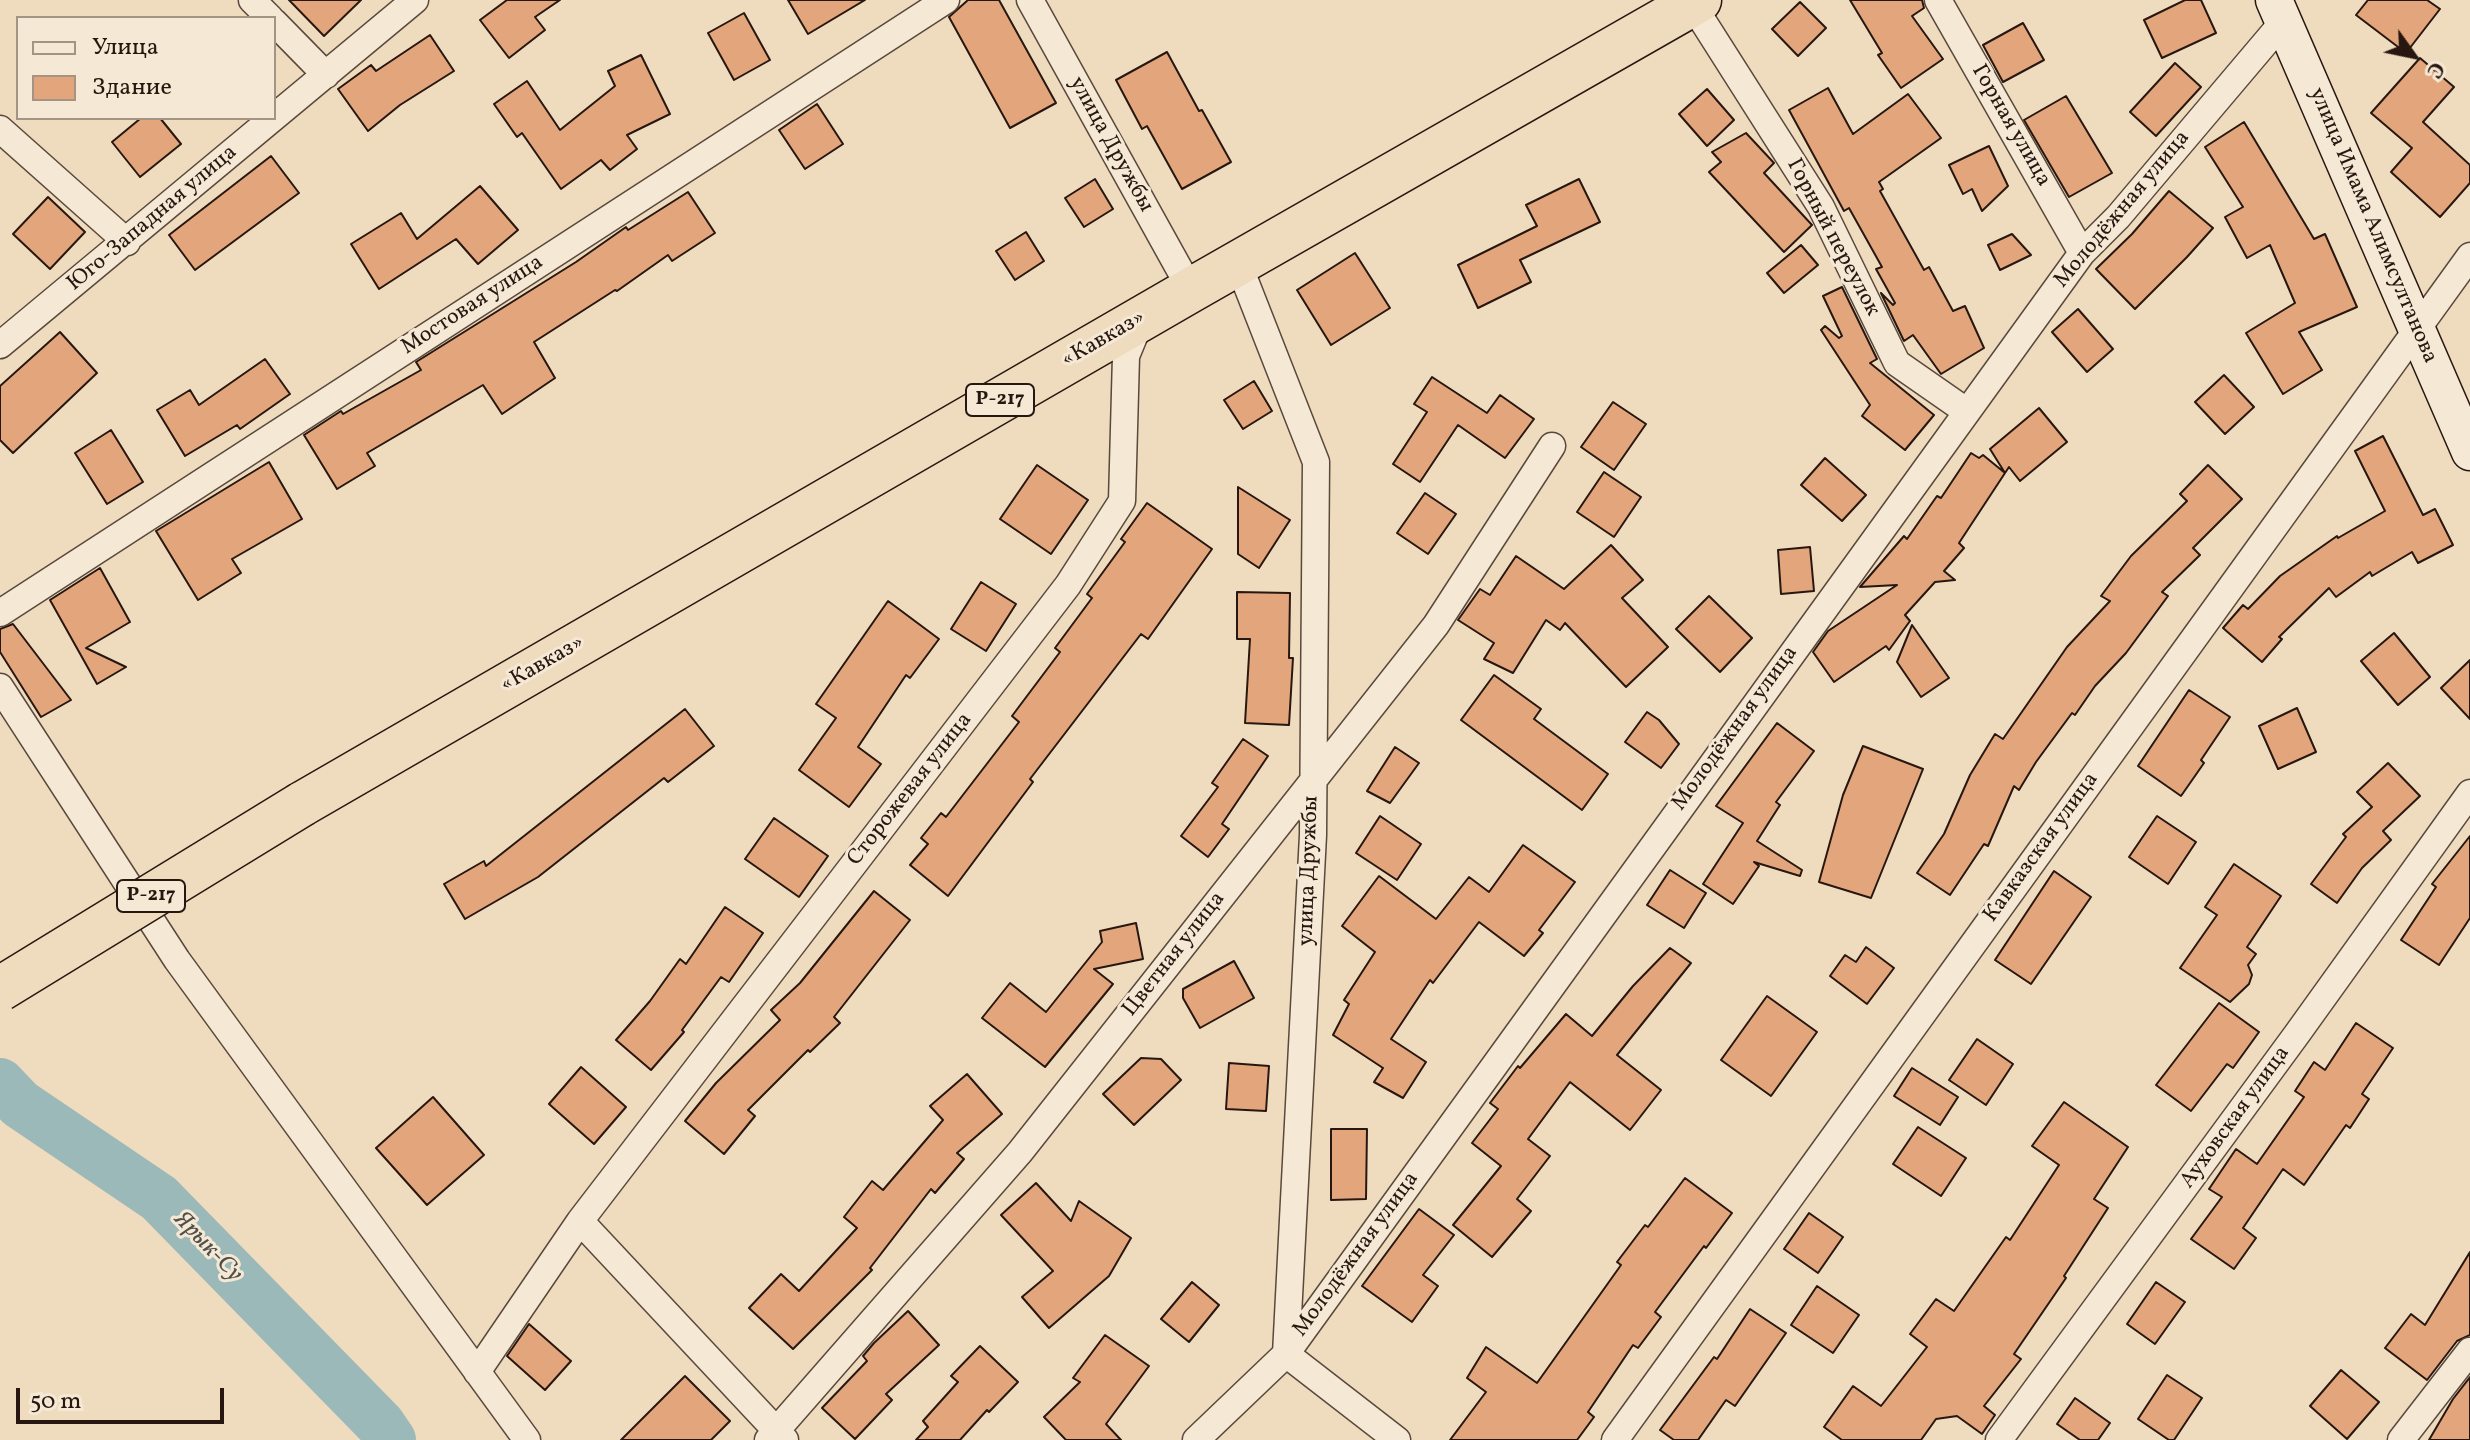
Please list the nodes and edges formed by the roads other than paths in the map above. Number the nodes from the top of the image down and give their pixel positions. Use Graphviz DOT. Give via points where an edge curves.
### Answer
graph roads {
  1 [pos="252,0"];
  2 [pos="415,0"];
  3 [pos="946,0"];
  4 [pos="1030,0"];
  5 [pos="1938,0"];
  6 [pos="1696,2"];
  7 [pos="2278,11"];
  8 [pos="268,16"];
  9 [pos="276,24"];
  10 [pos="326,75"];
  11 [pos="276,117"];
  12 [pos="272,120"];
  13 [pos="0,129"];
  14 [pos="127,242"];
  15 [pos="2082,253"];
  16 [pos="2470,256"];
  17 [pos="1238,263"];
  18 [pos="1191,290"];
  19 [pos="1142,318"];
  20 [pos="2417,330"];
  21 [pos="0,345"];
  22 [pos="1966,411"];
  23 [pos="1552,446"];
  24 [pos="2470,452"];
  25 [pos="0,613"];
  26 [pos="0,687"];
  27 [pos="1313,781"];
  28 [pos="2470,793"];
  29 [pos="0,989"];
  30 [pos="580,1221"];
  31 [pos="2470,1351"];
  32 [pos="1286,1354"];
  33 [pos="477,1372"];
  34 [pos="776,1437"];
  35 [pos="527,1440"];
  36 [pos="1196,1440"];
  37 [pos="1397,1440"];
  38 [pos="1615,1440"];
  39 [pos="1999,1440"];
  40 [pos="2401,1440"];
  1 -- 8 [label="street"];
  2 -- 10 [label="street, Юго-Западная улица"];
  3 -- 25 [label="street, Мостовая улица"];
  4 -- 18 [label="street, улица Дружбы"];
  5 -- 15 [label="street, Горная улица"];
  6 -- 17 [label="highway, «Кавказ» / Р-217"];
  6 -- 22 [label="street, Горный переулок" via="1821,207 1897,363"];
  7 -- 15 [label="street, Молодёжная улица" via="2118,217"];
  7 -- 20 [label="main road, улица Имама Алимсултанова"];
  9 -- 10 [label="street"];
  10 -- 11 [label="street, Юго-Западная улица"];
  12 -- 14 [label="street, Юго-Западная улица"];
  13 -- 14 [label="street"];
  14 -- 21 [label="street, Юго-Западная улица"];
  15 -- 22 [label="street, Молодёжная улица"];
  16 -- 20 [label="street, Кавказская улица"];
  17 -- 18 [label="highway, «Кавказ» / Р-217"];
  17 -- 27 [label="street, улица Дружбы" via="1316,462"];
  18 -- 19 [label="highway, «Кавказ» / Р-217"];
  19 -- 29 [label="highway, «Кавказ» / Р-217, bridge" via="302,804"];
  19 -- 30 [label="street, Сторожевая улица" via="1126,356 1122,501 1068,585"];
  20 -- 24 [label="main road, улица Имама Алимсултанова"];
  20 -- 38 [label="street, Кавказская улица"];
  22 -- 32 [label="street, Молодёжная улица"];
  23 -- 27 [label="street, Цветная улица" via="1436,625"];
  26 -- 33 [label="street" via="177,960"];
  27 -- 32 [label="street, улица Дружбы"];
  27 -- 34 [label="street, Цветная улица" via="1020,1152"];
  28 -- 39 [label="street, Ауховская улица"];
  30 -- 33 [label="street, Сторожевая улица"];
  30 -- 34 [label="street"];
  31 -- 40 [label="street"];
  32 -- 36 [label="street, Молодёжная улица"];
  32 -- 37 [label="street"];
  33 -- 35 [label="street"];
}
